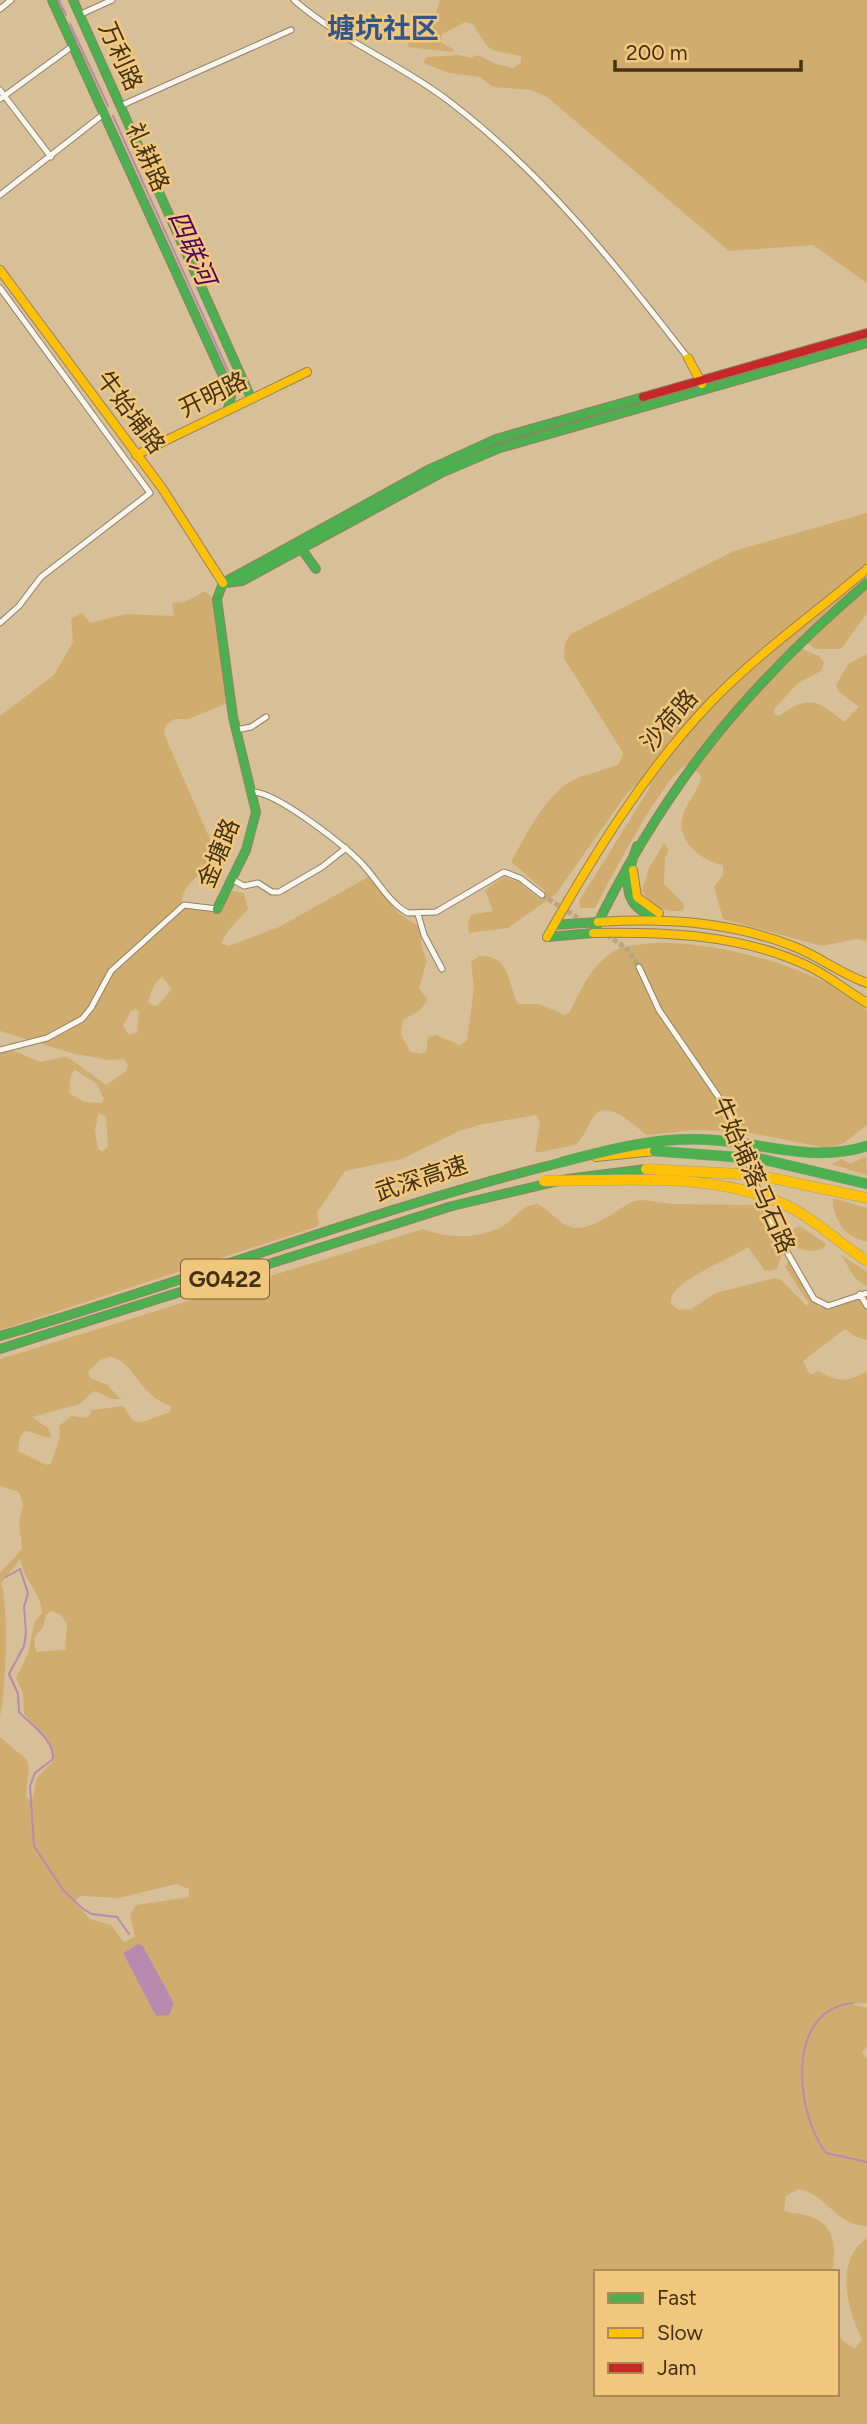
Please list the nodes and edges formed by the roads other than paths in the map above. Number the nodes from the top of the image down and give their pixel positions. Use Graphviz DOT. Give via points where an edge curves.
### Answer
graph roads {
  1 [pos="11,0"];
  2 [pos="52,0"];
  3 [pos="73,0"];
  4 [pos="112,0"];
  5 [pos="294,0"];
  6 [pos="1,6"];
  7 [pos="79,15"];
  8 [pos="290,30"];
  9 [pos="74,45"];
  10 [pos="1,95"];
  11 [pos="120,106"];
  12 [pos="106,112"];
  13 [pos="51,157"];
  14 [pos="0,195"];
  15 [pos="0,270"];
  16 [pos="0,288"];
  17 [pos="867,333"];
  18 [pos="867,343"];
  19 [pos="688,358"];
  20 [pos="307,372"];
  21 [pos="702,386"];
  22 [pos="251,398"];
  23 [pos="228,409"];
  24 [pos="136,454"];
  25 [pos="299,545"];
  26 [pos="316,569"];
  27 [pos="867,569"];
  28 [pos="223,583"];
  29 [pos="867,583"];
  30 [pos="0,623"];
  31 [pos="266,717"];
  32 [pos="236,730"];
  33 [pos="253,792"];
  34 [pos="637,846"];
  35 [pos="346,848"];
  36 [pos="233,880"];
  37 [pos="542,895"];
  38 [pos="218,909"];
  39 [pos="418,914"];
  40 [pos="671,918"];
  41 [pos="598,922"];
  42 [pos="554,925"];
  43 [pos="593,933"];
  44 [pos="639,967"];
  45 [pos="442,969"];
  46 [pos="863,982"];
  47 [pos="867,989"];
  48 [pos="865,1002"];
  49 [pos="0,1050"];
  50 [pos="867,1146"];
  51 [pos="562,1162"];
  52 [pos="544,1181"];
  53 [pos="867,1184"];
  54 [pos="867,1198"];
  55 [pos="867,1261"];
  56 [pos="864,1293"];
  57 [pos="867,1306"];
  58 [pos="0,1336"];
  59 [pos="0,1349"];
  1 -- 6 [label="street"];
  2 -- 9 [label="main road, 礼耕路"];
  3 -- 7 [label="main road, 万利路"];
  4 -- 7 [label="street"];
  5 -- 19 [label="street" via="443,96 526,165"];
  7 -- 11 [label="main road, 万利路"];
  8 -- 11 [label="street"];
  9 -- 10 [label="street"];
  9 -- 12 [label="main road, 礼耕路"];
  10 -- 13 [label="street"];
  11 -- 22 [label="main road, 万利路"];
  12 -- 13 [label="street"];
  12 -- 23 [label="main road, 礼耕路" via="228,387"];
  13 -- 14 [label="street"];
  15 -- 24 [label="main road, 牛始埔路"];
  16 -- 30 [label="street" via="150,493 41,577"];
  17 -- 21 [label="main road"];
  18 -- 21 [label="main road"];
  19 -- 21 [label="main road"];
  20 -- 22 [label="main road, 开明路"];
  21 -- 25 [label="main road" via="488,442 430,469"];
  22 -- 23 [label="main road, 开明路"];
  23 -- 24 [label="main road, 开明路"];
  24 -- 28 [label="main road, 牛始埔路"];
  25 -- 26 [label="main road"];
  25 -- 28 [label="main road"];
  27 -- 42 [label="main road, 沙荷路" via="744,670 695,719 612,825"];
  28 -- 32 [label="main road, 金塘路" via="217,599"];
  29 -- 34 [label="main road, 沙荷路" via="804,635 733,710 683,774"];
  31 -- 32 [label="street"];
  32 -- 33 [label="main road, 金塘路"];
  33 -- 35 [label="street" via="284,806"];
  33 -- 36 [label="main road, 金塘路" via="253,828"];
  34 -- 40 [label="main road" via="632,875 635,892 646,906"];
  34 -- 41 [label="main road, 沙荷路"];
  35 -- 36 [label="street" via="279,892"];
  35 -- 39 [label="street" via="398,906"];
  36 -- 38 [label="main road, 金塘路"];
  37 -- 39 [label="street" via="504,872 436,912"];
  38 -- 49 [label="street, 金塘路" via="184,905 111,971 91,1008 77,1023 47,1038"];
  39 -- 45 [label="street"];
  40 -- 41 [label="main road"];
  40 -- 46 [label="main road" via="778,940"];
  41 -- 42 [label="main road"];
  41 -- 43 [label="main road, 沙荷路"];
  42 -- 43 [label="main road, 沙荷路" via="548,937"];
  43 -- 48 [label="main road" via="670,932 742,942 807,966"];
  44 -- 56 [label="street, 牛始埔落马石路" via="659,1010 733,1118 768,1219 814,1299 828,1306"];
  46 -- 47 [label="main road"];
  50 -- 51 [label="main road, bridge" via="826,1156 748,1142 685,1139 611,1149"];
  51 -- 53 [label="main road, 武深高速 / G0422, bridge" via="655,1151 738,1154"];
  51 -- 58 [label="main road, 武深高速 / G0422" via="449,1191"];
  52 -- 54 [label="main road, 武深高速 / G0422, bridge" via="596,1172 701,1168 753,1172"];
  52 -- 55 [label="main road, bridge" via="742,1190 788,1206"];
  52 -- 59 [label="main road, 武深高速 / G0422" via="450,1205"];
  56 -- 57 [label="street"];
}
